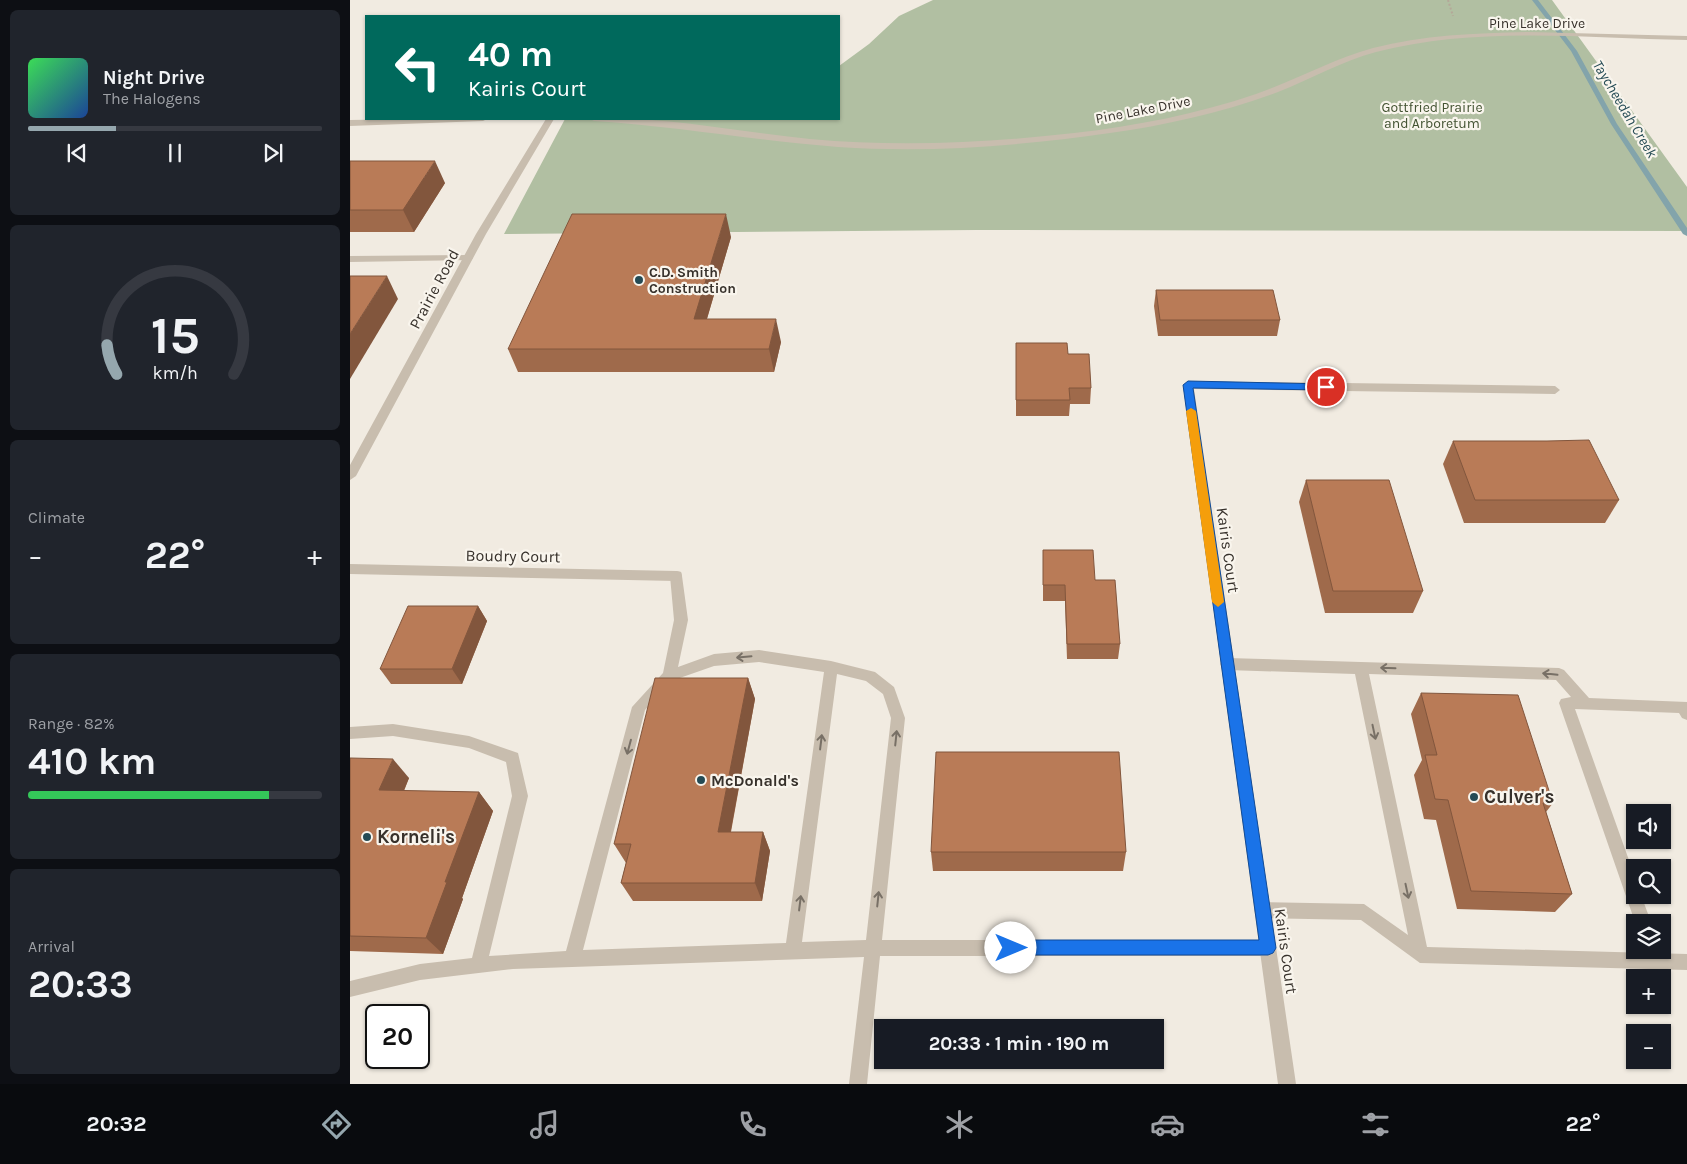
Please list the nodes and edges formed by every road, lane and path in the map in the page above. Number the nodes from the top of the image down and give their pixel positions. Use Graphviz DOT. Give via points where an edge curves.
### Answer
graph roads {
  1 [pos="1687,38"];
  2 [pos="450,120"];
  3 [pos="549,120"];
  4 [pos="604,120"];
  5 [pos="350,123"];
  6 [pos="468,258"];
  7 [pos="350,259"];
  8 [pos="1555,390"];
  9 [pos="350,476"];
  10 [pos="350,569"];
  11 [pos="1227,664"];
  12 [pos="831,667"];
  13 [pos="1360,667"];
  14 [pos="669,676"];
  15 [pos="1586,704"];
  16 [pos="1687,714"];
  17 [pos="350,733"];
  18 [pos="1262,910"];
  19 [pos="1640,914"];
  20 [pos="873,948"];
  21 [pos="1268,948"];
  22 [pos="793,951"];
  23 [pos="1420,955"];
  24 [pos="1626,956"];
  25 [pos="572,959"];
  26 [pos="1671,959"];
  27 [pos="1687,962"];
  28 [pos="478,965"];
  29 [pos="350,989"];
  30 [pos="858,1084"];
  31 [pos="1287,1084"];
  1 -- 4 [label="street, Pine Lake Drive" via="1548,36 1433,40 1378,49 1255,97 1189,116 1112,131 1036,140 947,146 840,144"];
  2 -- 5 [label="street"];
  3 -- 6 [label="street, Prairie Road"];
  6 -- 7 [label="street"];
  6 -- 9 [label="street, Prairie Road"];
  8 -- 11 [label="street, Kairis Court" via="1188,385"];
  10 -- 14 [label="street, Boudry Court" via="676,576 680,620"];
  11 -- 13 [label="street"];
  11 -- 18 [label="street, Kairis Court"];
  12 -- 14 [label="street, one-way" via="759,656 714,660"];
  20 -- 12 [label="street, one-way" via="898,718 889,691 870,676"];
  22 -- 12 [label="street, one-way"];
  15 -- 13 [label="street, one-way" via="1559,674"];
  13 -- 23 [label="street, one-way"];
  14 -- 25 [label="street, one-way" via="640,707"];
  15 -- 16 [label="street" via="1684,707"];
  15 -- 19 [label="street" via="1566,703"];
  17 -- 28 [label="street" via="393,730 469,742 513,758 520,796"];
  18 -- 21 [label="street, Kairis Court"];
  18 -- 23 [label="street" via="1364,912"];
  20 -- 21 [label="street"];
  20 -- 22 [label="street"];
  20 -- 30 [label="street"];
  21 -- 31 [label="street, Kairis Court"];
  22 -- 25 [label="street"];
  23 -- 24 [label="street"];
  25 -- 28 [label="street"];
  26 -- 27 [label="street"];
  28 -- 29 [label="street" via="420,972"];
}
